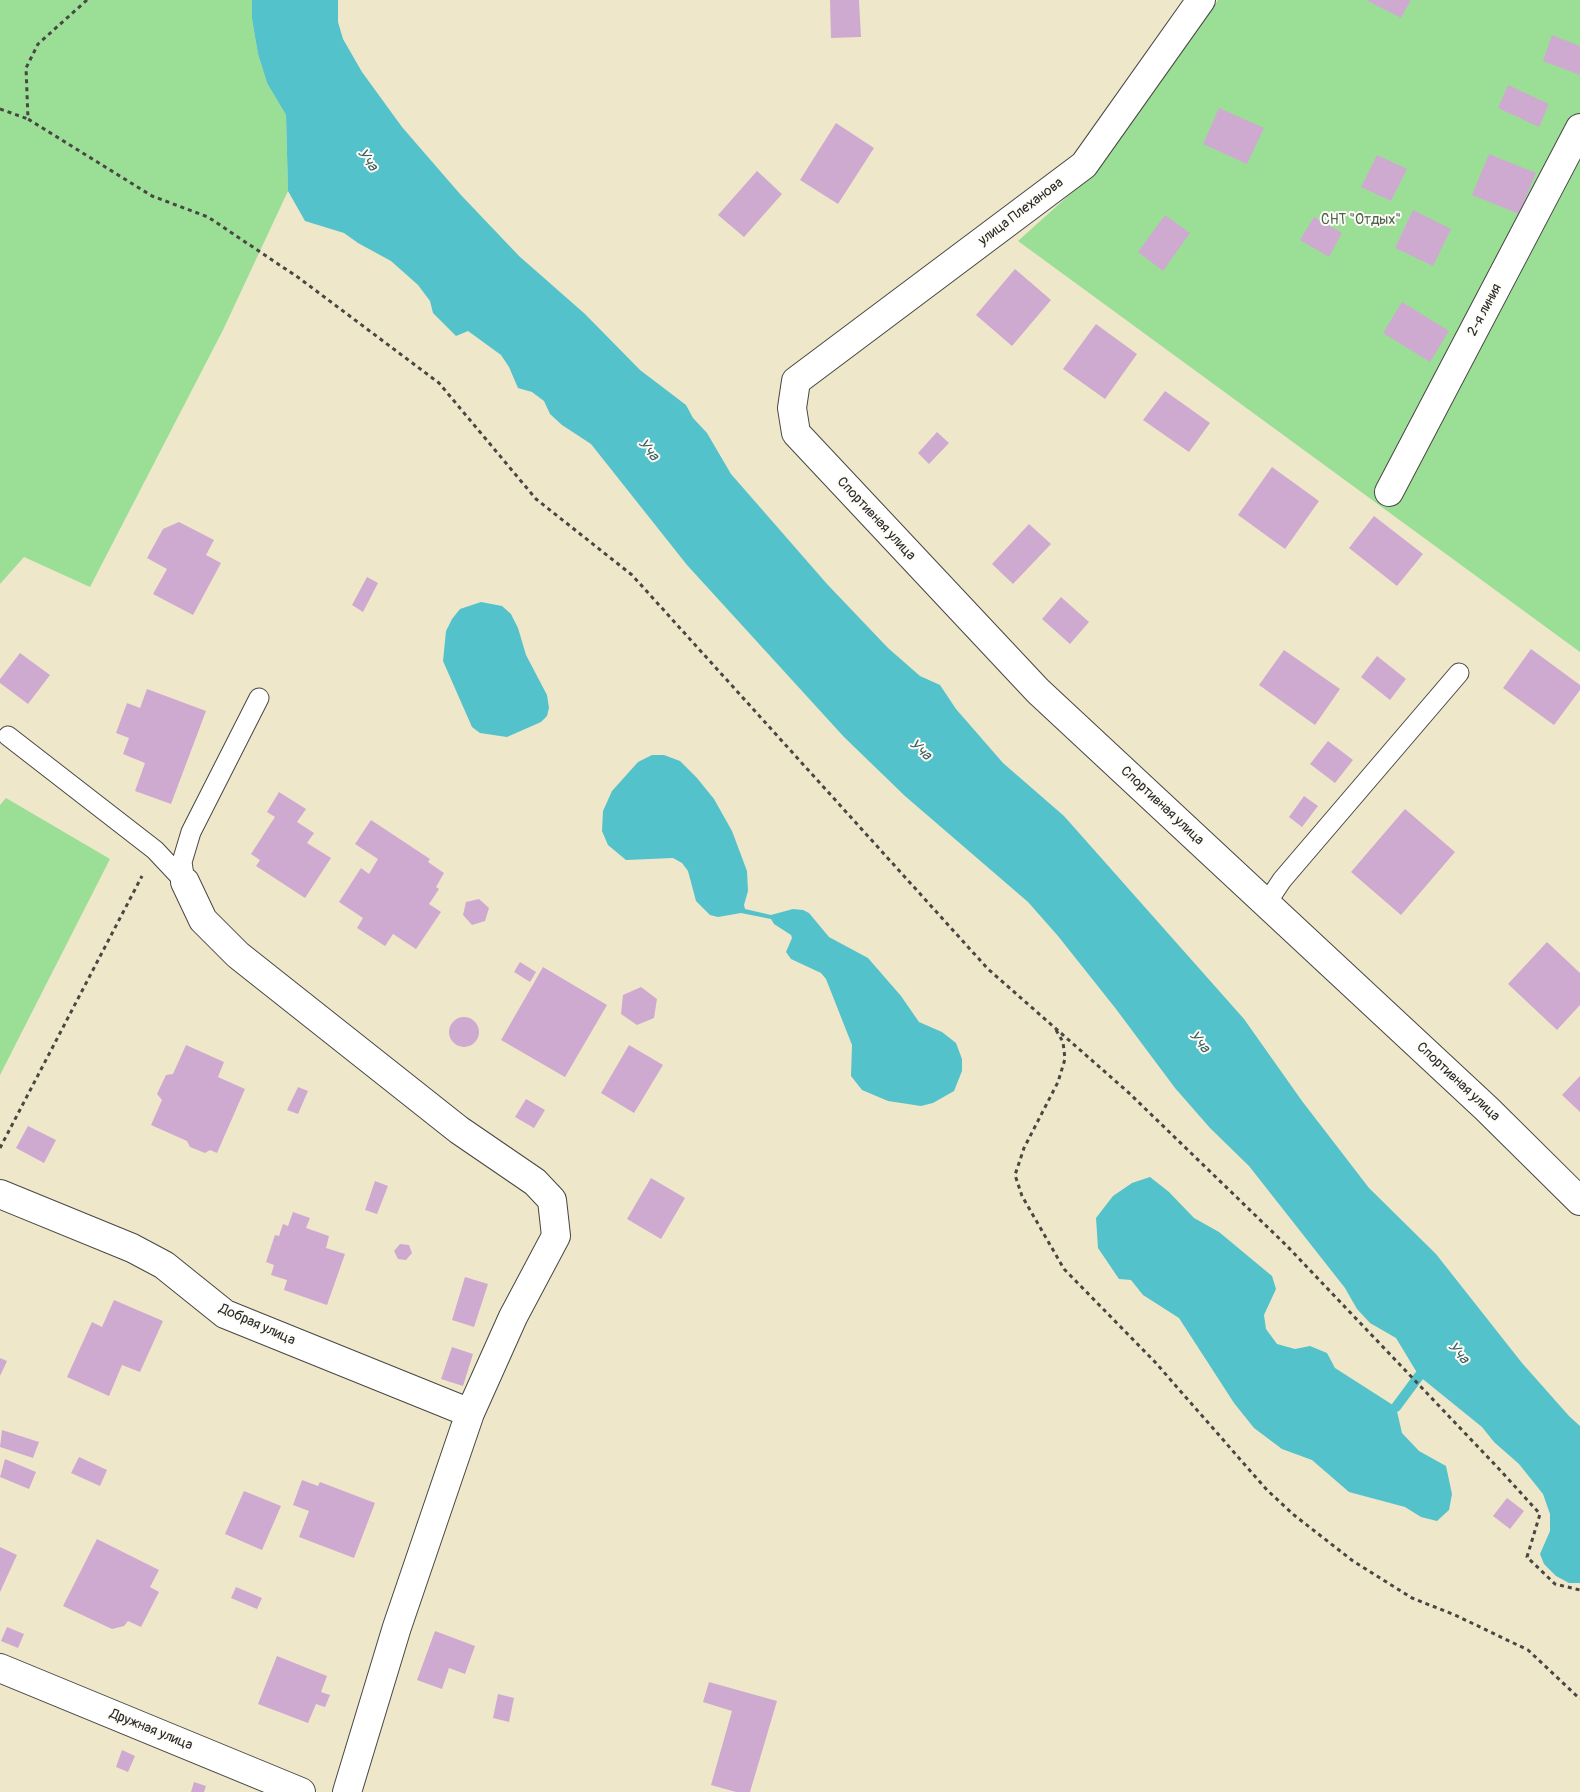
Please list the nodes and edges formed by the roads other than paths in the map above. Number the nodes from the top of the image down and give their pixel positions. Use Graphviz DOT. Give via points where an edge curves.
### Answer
graph roads {
  1 [pos="1201,0"];
  2 [pos="1580,128"];
  3 [pos="796,380"];
  4 [pos="1389,492"];
  5 [pos="1459,673"];
  6 [pos="259,698"];
  7 [pos="8,736"];
  8 [pos="185,882"];
  9 [pos="1266,904"];
  10 [pos="0,1194"];
  11 [pos="1580,1201"];
  12 [pos="470,1413"];
  13 [pos="0,1668"];
  14 [pos="302,1792"];
  15 [pos="347,1792"];
  1 -- 3 [label="street, улица Плеханова" via="1084,165"];
  2 -- 4 [label="street, 2-я линия"];
  3 -- 9 [label="street, Спортивная улица" via="792,408 796,433 1038,691"];
  5 -- 9 [label="lane" via="1282,880"];
  6 -- 8 [label="lane" via="191,832 182,862"];
  7 -- 8 [label="lane" via="154,850"];
  8 -- 12 [label="street" via="203,920 238,955 460,1130 535,1182 552,1200 556,1236 513,1318"];
  9 -- 11 [label="street, Спортивная улица" via="1487,1109"];
  10 -- 12 [label="street, Добрая улица" via="132,1248 164,1265 225,1314"];
  12 -- 15 [label="street" via="397,1627"];
  13 -- 14 [label="street, Дружная улица"];
}
